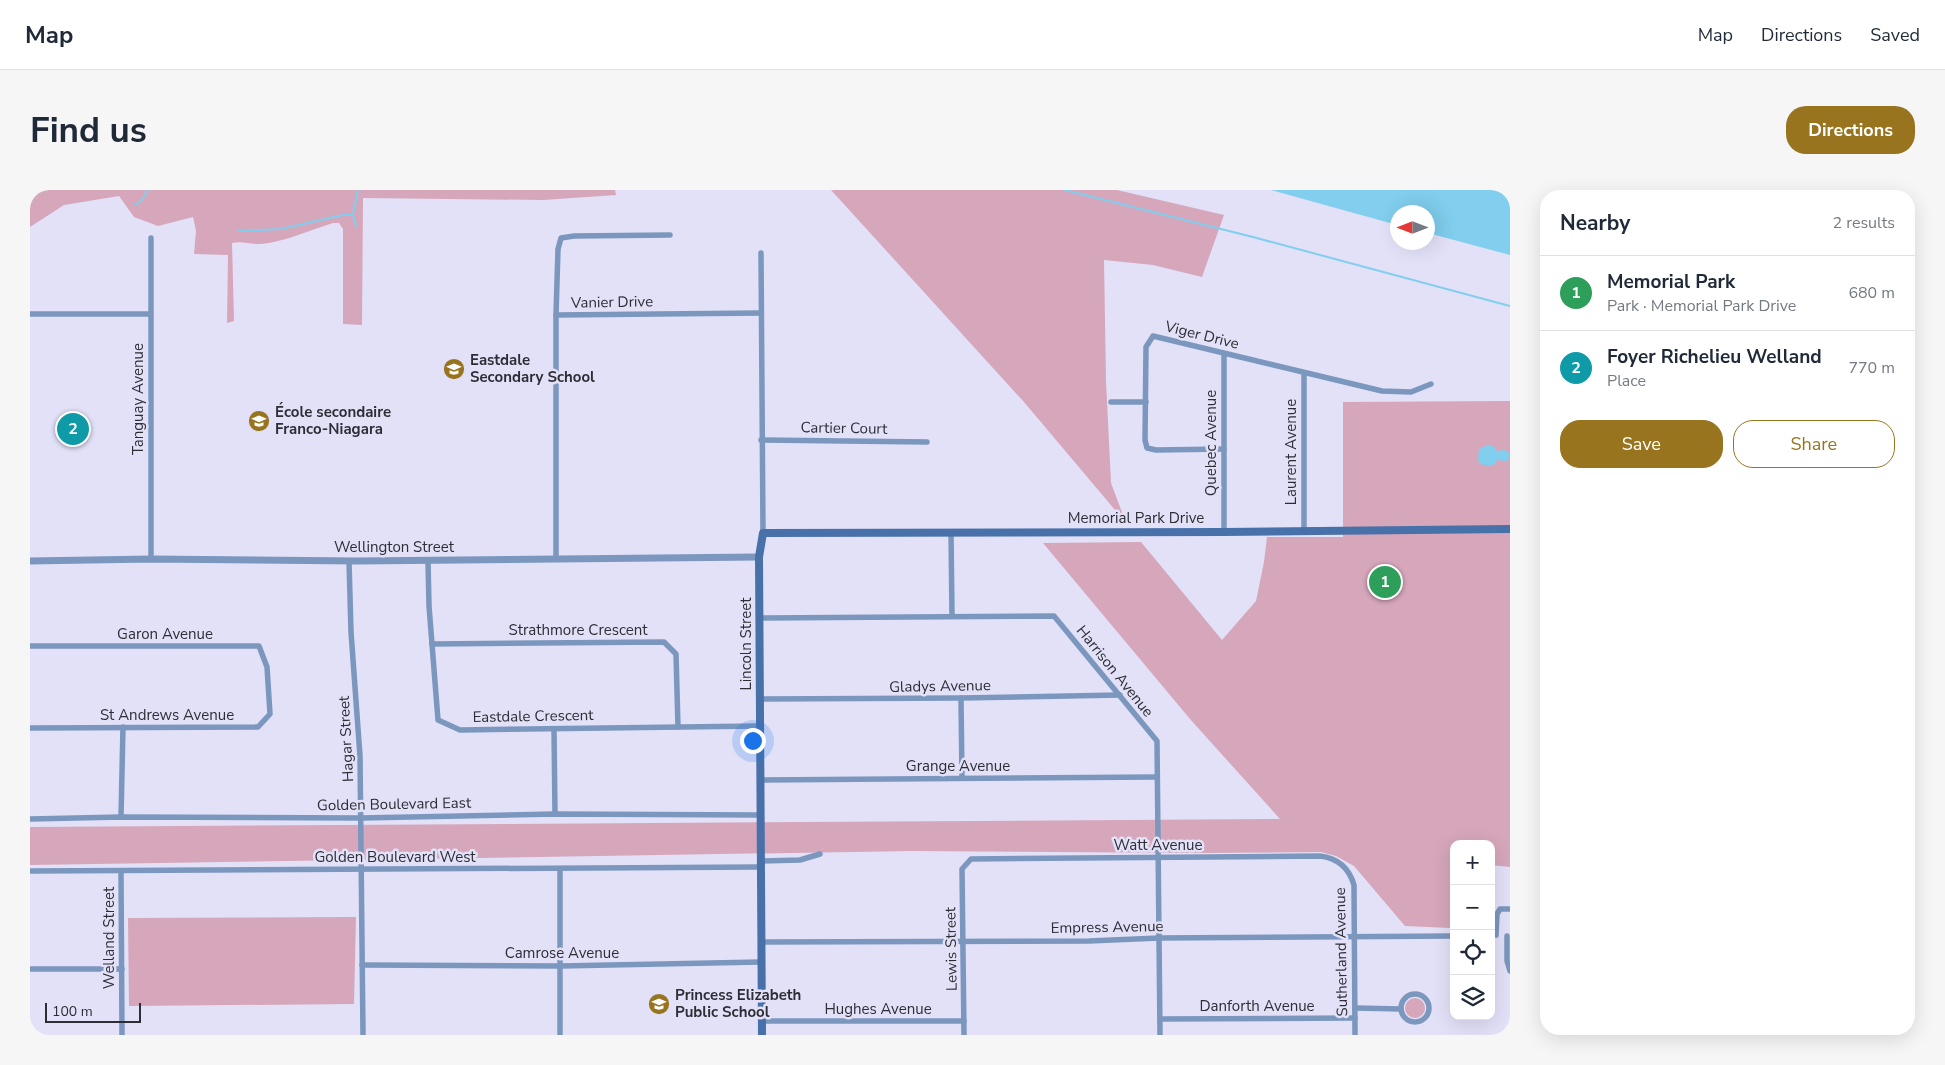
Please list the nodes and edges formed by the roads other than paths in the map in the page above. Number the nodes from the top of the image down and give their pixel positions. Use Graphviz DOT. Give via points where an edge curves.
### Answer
graph roads {
  1 [pos="670,235"];
  2 [pos="151,238"];
  3 [pos="761,253"];
  4 [pos="761,313"];
  5 [pos="30,314"];
  6 [pos="150,314"];
  7 [pos="556,315"];
  8 [pos="1224,354"];
  9 [pos="1304,373"];
  10 [pos="1431,384"];
  11 [pos="1111,402"];
  12 [pos="1146,402"];
  13 [pos="761,440"];
  14 [pos="927,442"];
  15 [pos="1224,449"];
  16 [pos="1510,529"];
  17 [pos="951,532"];
  18 [pos="1224,532"];
  19 [pos="1304,532"];
  20 [pos="762,533"];
  21 [pos="759,557"];
  22 [pos="556,559"];
  23 [pos="152,560"];
  24 [pos="30,561"];
  25 [pos="349,561"];
  26 [pos="428,561"];
  27 [pos="952,615"];
  28 [pos="760,618"];
  29 [pos="432,644"];
  30 [pos="30,646"];
  31 [pos="268,686"];
  32 [pos="1120,695"];
  33 [pos="961,698"];
  34 [pos="760,699"];
  35 [pos="760,726"];
  36 [pos="123,727"];
  37 [pos="678,727"];
  38 [pos="30,728"];
  39 [pos="554,729"];
  40 [pos="1157,777"];
  41 [pos="962,778"];
  42 [pos="760,780"];
  43 [pos="555,814"];
  44 [pos="759,815"];
  45 [pos="121,817"];
  46 [pos="361,818"];
  47 [pos="30,819"];
  48 [pos="820,854"];
  49 [pos="1158,857"];
  50 [pos="966,863"];
  51 [pos="760,864"];
  52 [pos="362,869"];
  53 [pos="560,869"];
  54 [pos="1347,869"];
  55 [pos="121,871"];
  56 [pos="30,872"];
  57 [pos="1510,908"];
  58 [pos="1495,930"];
  59 [pos="1495,935"];
  60 [pos="1450,936"];
  61 [pos="1508,936"];
  62 [pos="1355,937"];
  63 [pos="1159,938"];
  64 [pos="963,940"];
  65 [pos="761,942"];
  66 [pos="761,962"];
  67 [pos="362,965"];
  68 [pos="560,966"];
  69 [pos="122,968"];
  70 [pos="30,969"];
  71 [pos="1510,972"];
  72 [pos="1355,1008"];
  73 [pos="1401,1009"];
  74 [pos="1355,1018"];
  75 [pos="1160,1019"];
  76 [pos="762,1021"];
  77 [pos="964,1021"];
  78 [pos="122,1035"];
  79 [pos="363,1035"];
  80 [pos="560,1035"];
  81 [pos="762,1035"];
  82 [pos="964,1035"];
  83 [pos="1160,1035"];
  84 [pos="1355,1035"];
  1 -- 7 [label="street" via="561,238"];
  2 -- 6 [label="street, Tanguay Avenue"];
  3 -- 4 [label="street, Lincoln Street"];
  4 -- 7 [label="street, Vanier Drive"];
  4 -- 13 [label="street, Lincoln Street"];
  5 -- 6 [label="street"];
  6 -- 23 [label="street, Tanguay Avenue"];
  7 -- 22 [label="street, Vanier Drive"];
  8 -- 9 [label="street, Viger Drive"];
  8 -- 12 [label="street, Viger Drive" via="1152,336 1146,347"];
  8 -- 15 [label="street, Quebec Avenue"];
  9 -- 10 [label="street, Viger Drive" via="1390,392 1411,392"];
  9 -- 19 [label="street, Laurent Avenue"];
  11 -- 12 [label="street"];
  12 -- 15 [label="street, Viger Drive" via="1147,448"];
  13 -- 14 [label="street, Cartier Court"];
  13 -- 20 [label="street, Lincoln Street"];
  15 -- 18 [label="street, Quebec Avenue"];
  16 -- 19 [label="main road, Memorial Park Drive"];
  17 -- 18 [label="main road, Memorial Park Drive"];
  17 -- 20 [label="main road, Memorial Park Drive"];
  17 -- 27 [label="street"];
  18 -- 19 [label="main road, Memorial Park Drive"];
  20 -- 21 [label="main road, Lincoln Street"];
  21 -- 22 [label="street, Wellington Street"];
  21 -- 28 [label="main road, Lincoln Street"];
  22 -- 26 [label="street, Wellington Street"];
  23 -- 24 [label="street, Wellington Street"];
  23 -- 25 [label="street, Wellington Street"];
  25 -- 26 [label="street, Wellington Street"];
  25 -- 46 [label="street, Hagar Street"];
  26 -- 29 [label="street, Eastdale Crescent"];
  27 -- 28 [label="street, Harrison Avenue"];
  27 -- 32 [label="street, Harrison Avenue" via="1054,616"];
  28 -- 34 [label="main road, Lincoln Street"];
  29 -- 37 [label="street, Strathmore Crescent" via="664,642 676,654"];
  29 -- 39 [label="street, Eastdale Crescent" via="438,720 460,730"];
  30 -- 31 [label="street, Garon Avenue" via="259,646 267,667"];
  31 -- 36 [label="street, St Andrews Avenue" via="270,714 258,727"];
  32 -- 33 [label="street, Gladys Avenue"];
  32 -- 40 [label="street, Harrison Avenue" via="1157,741"];
  33 -- 34 [label="street, Gladys Avenue"];
  33 -- 41 [label="street"];
  34 -- 35 [label="main road, Lincoln Street"];
  35 -- 37 [label="street, Eastdale Crescent"];
  35 -- 42 [label="main road, Lincoln Street"];
  36 -- 38 [label="street, St Andrews Avenue"];
  36 -- 45 [label="street"];
  37 -- 39 [label="street, Eastdale Crescent"];
  39 -- 43 [label="street"];
  40 -- 41 [label="street, Grange Avenue"];
  40 -- 49 [label="street, Harrison Avenue"];
  41 -- 42 [label="street, Grange Avenue"];
  42 -- 44 [label="main road, Lincoln Street"];
  43 -- 44 [label="street, Golden Boulevard East"];
  43 -- 46 [label="street, Golden Boulevard East"];
  44 -- 51 [label="main road, Lincoln Street"];
  45 -- 46 [label="street, Golden Boulevard East"];
  45 -- 47 [label="street, Golden Boulevard East"];
  46 -- 52 [label="street, Hagar Street"];
  48 -- 51 [label="street, Golden Boulevard West" via="800,860"];
  49 -- 50 [label="street, Watt Avenue" via="971,859"];
  49 -- 54 [label="street, Watt Avenue" via="1320,856 1332,859"];
  49 -- 63 [label="street, Harrison Avenue"];
  50 -- 64 [label="street, Lewis Street" via="962,868"];
  51 -- 53 [label="street, Golden Boulevard West"];
  51 -- 65 [label="main road, Lincoln Street"];
  52 -- 53 [label="street, Golden Boulevard West"];
  52 -- 55 [label="street, Golden Boulevard West"];
  52 -- 67 [label="street, Hagar Street"];
  53 -- 68 [label="street"];
  54 -- 62 [label="street, Sutherland Avenue" via="1354,885"];
  55 -- 56 [label="street, Golden Boulevard West"];
  55 -- 69 [label="street, Welland Street"];
  57 -- 58 [label="street" via="1500,909"];
  59 -- 61 [label="street"];
  60 -- 62 [label="street, Empress Avenue"];
  61 -- 71 [label="street"];
  62 -- 63 [label="street, Empress Avenue"];
  62 -- 72 [label="street, Sutherland Avenue"];
  63 -- 64 [label="street, Empress Avenue"];
  63 -- 75 [label="street, Harrison Avenue"];
  64 -- 65 [label="street, Empress Avenue"];
  64 -- 77 [label="street, Lewis Street"];
  65 -- 66 [label="main road, Lincoln Street"];
  66 -- 68 [label="street, Camrose Avenue"];
  66 -- 76 [label="main road, Lincoln Street"];
  67 -- 68 [label="street, Camrose Avenue"];
  67 -- 79 [label="street, Hagar Street"];
  68 -- 80 [label="street"];
  69 -- 70 [label="street"];
  69 -- 78 [label="street, Welland Street"];
  72 -- 73 [label="street"];
  72 -- 74 [label="street, Sutherland Avenue"];
  73 -- 73 [label="street" via="1408,1020 1417,1022 1425,1018 1429,1010 1427,1001 1416,995 1407,997"];
  74 -- 75 [label="street, Danforth Avenue"];
  74 -- 84 [label="street, Sutherland Avenue"];
  75 -- 83 [label="street, Harrison Avenue"];
  76 -- 77 [label="street, Hughes Avenue"];
  76 -- 81 [label="main road, Lincoln Street"];
  77 -- 82 [label="street, Lewis Street"];
}
